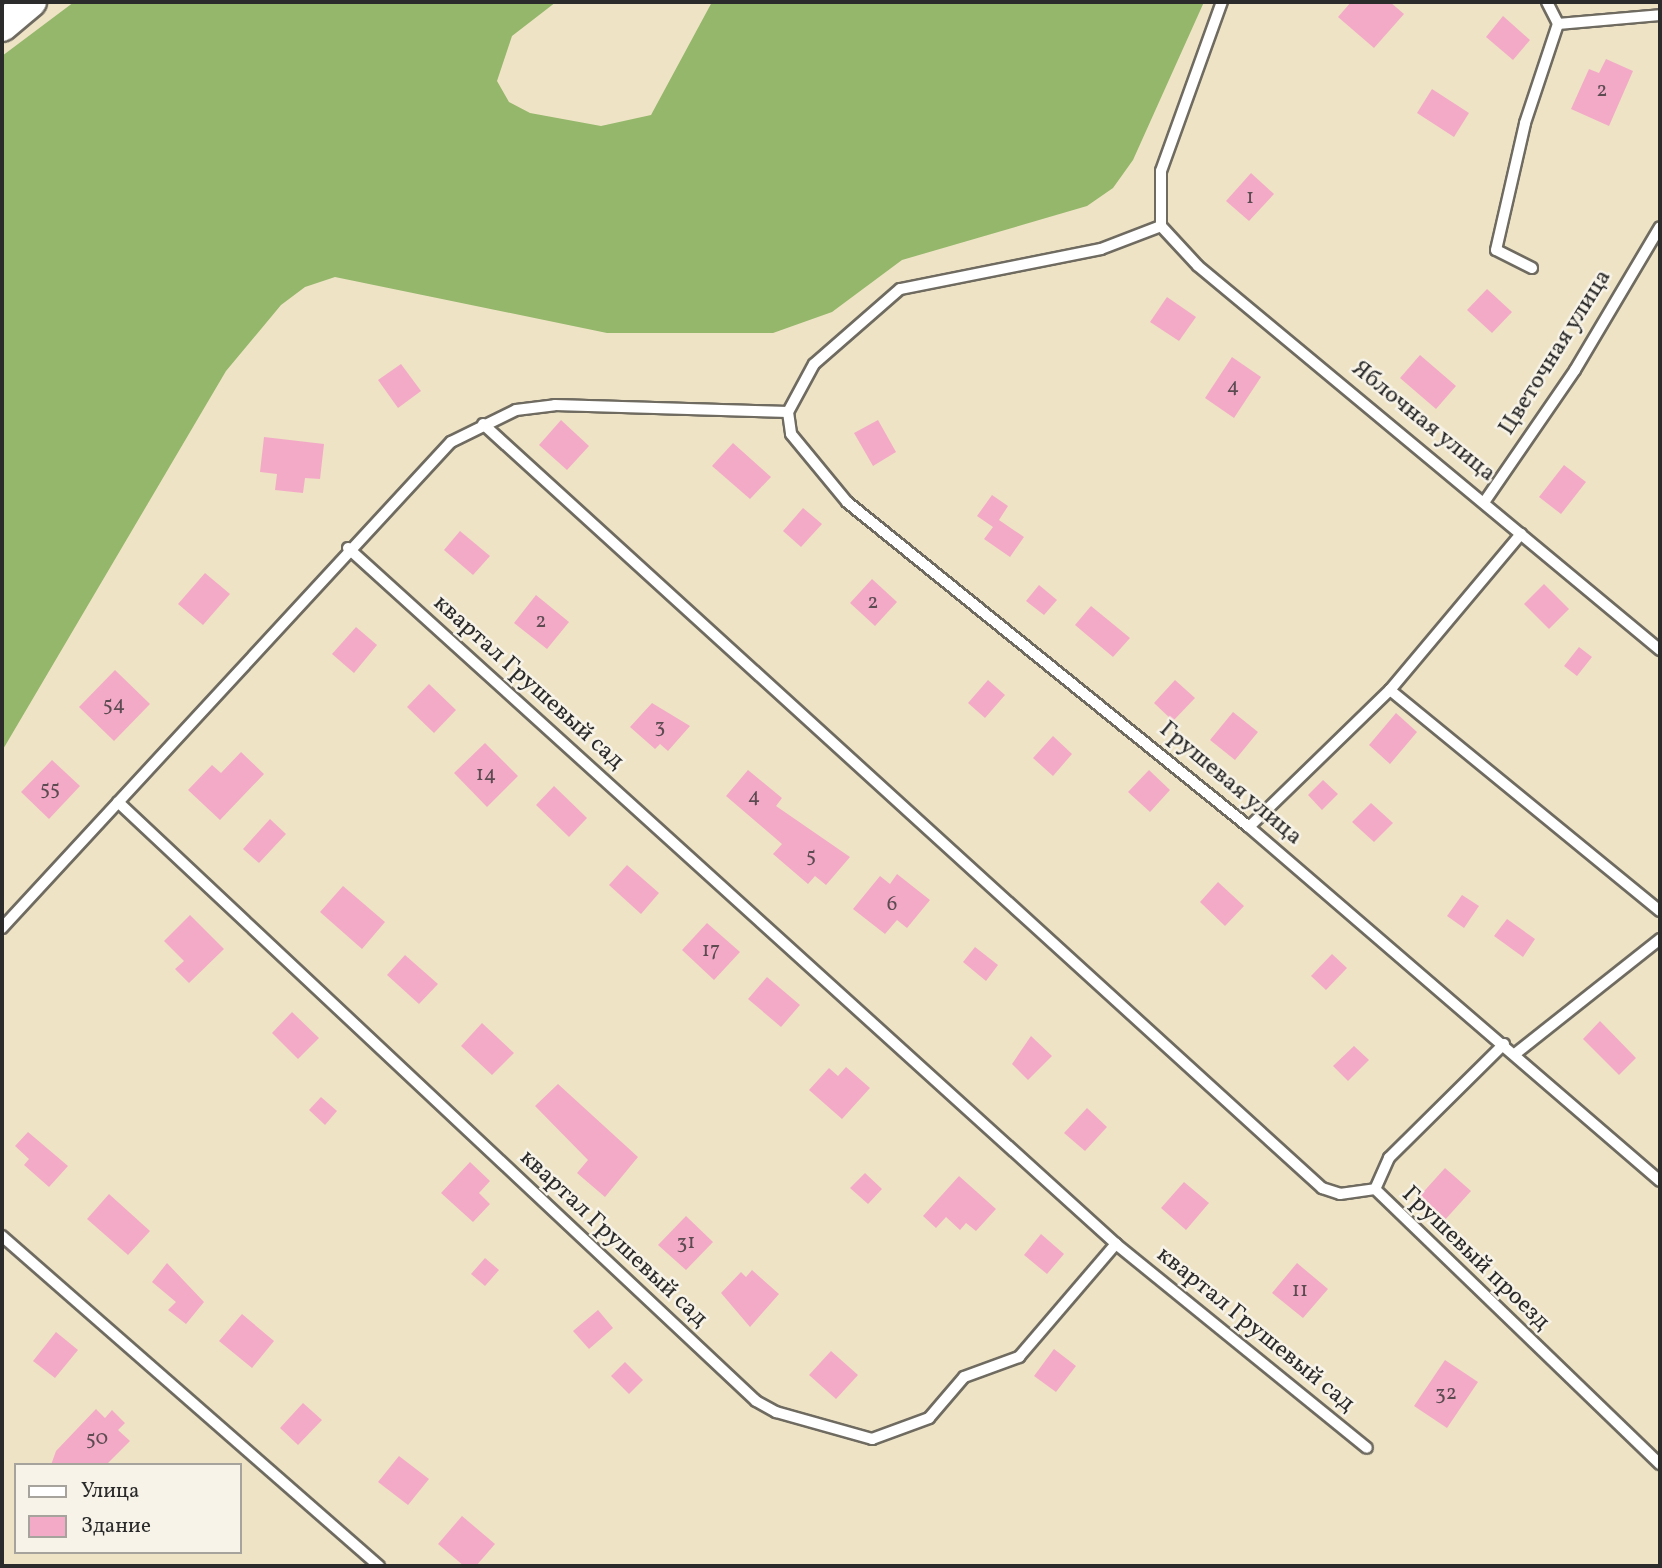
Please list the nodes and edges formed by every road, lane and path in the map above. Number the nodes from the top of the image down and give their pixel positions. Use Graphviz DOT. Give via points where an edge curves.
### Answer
graph roads {
  1 [pos="31,2"];
  2 [pos="1222,2"];
  3 [pos="1547,2"];
  4 [pos="1660,16"];
  5 [pos="1558,24"];
  6 [pos="2,26"];
  7 [pos="1161,226"];
  8 [pos="1660,227"];
  9 [pos="1532,268"];
  10 [pos="788,412"];
  11 [pos="483,424"];
  12 [pos="1485,500"];
  13 [pos="1521,534"];
  14 [pos="348,548"];
  15 [pos="1660,650"];
  16 [pos="1390,690"];
  17 [pos="118,802"];
  18 [pos="1249,827"];
  19 [pos="1658,906"];
  20 [pos="2,928"];
  21 [pos="1660,939"];
  22 [pos="1504,1044"];
  23 [pos="1515,1054"];
  24 [pos="1660,1181"];
  25 [pos="1376,1189"];
  26 [pos="2,1236"];
  27 [pos="1116,1244"];
  28 [pos="1367,1448"];
  29 [pos="1660,1464"];
  30 [pos="379,1566"];
  1 -- 6 [label="street"];
  2 -- 7 [label="lane" via="1161,171"];
  3 -- 5 [label="lane"];
  4 -- 5 [label="lane"];
  5 -- 9 [label="lane" via="1525,123 1496,250"];
  7 -- 10 [label="lane" via="1101,248 900,289 814,364"];
  7 -- 12 [label="lane, Яблочная улица" via="1198,266"];
  8 -- 12 [label="lane, Цветочная улица" via="1574,370"];
  10 -- 11 [label="lane" via="606,403 516,410"];
  10 -- 18 [label="lane, Грушевая улица" via="791,434 847,502"];
  11 -- 14 [label="lane" via="451,442"];
  11 -- 25 [label="lane" via="1322,1188 1340,1194"];
  12 -- 13 [label="lane, Яблочная улица"];
  13 -- 15 [label="lane, Яблочная улица"];
  13 -- 16 [label="lane"];
  14 -- 17 [label="lane"];
  14 -- 27 [label="lane, квартал Грушевый сад"];
  16 -- 18 [label="lane"];
  16 -- 19 [label="lane"];
  17 -- 20 [label="lane"];
  17 -- 27 [label="lane, квартал Грушевый сад" via="755,1401 776,1412 872,1439 929,1418 964,1377 1019,1357"];
  18 -- 22 [label="lane, Грушевая улица"];
  21 -- 23 [label="lane"];
  22 -- 23 [label="lane, Грушевая улица"];
  22 -- 25 [label="lane, Грушевый проезд" via="1389,1158"];
  23 -- 24 [label="lane, Грушевая улица"];
  25 -- 29 [label="lane, Грушевый проезд"];
  26 -- 30 [label="lane"];
  27 -- 28 [label="lane, квартал Грушевый сад"];
}
